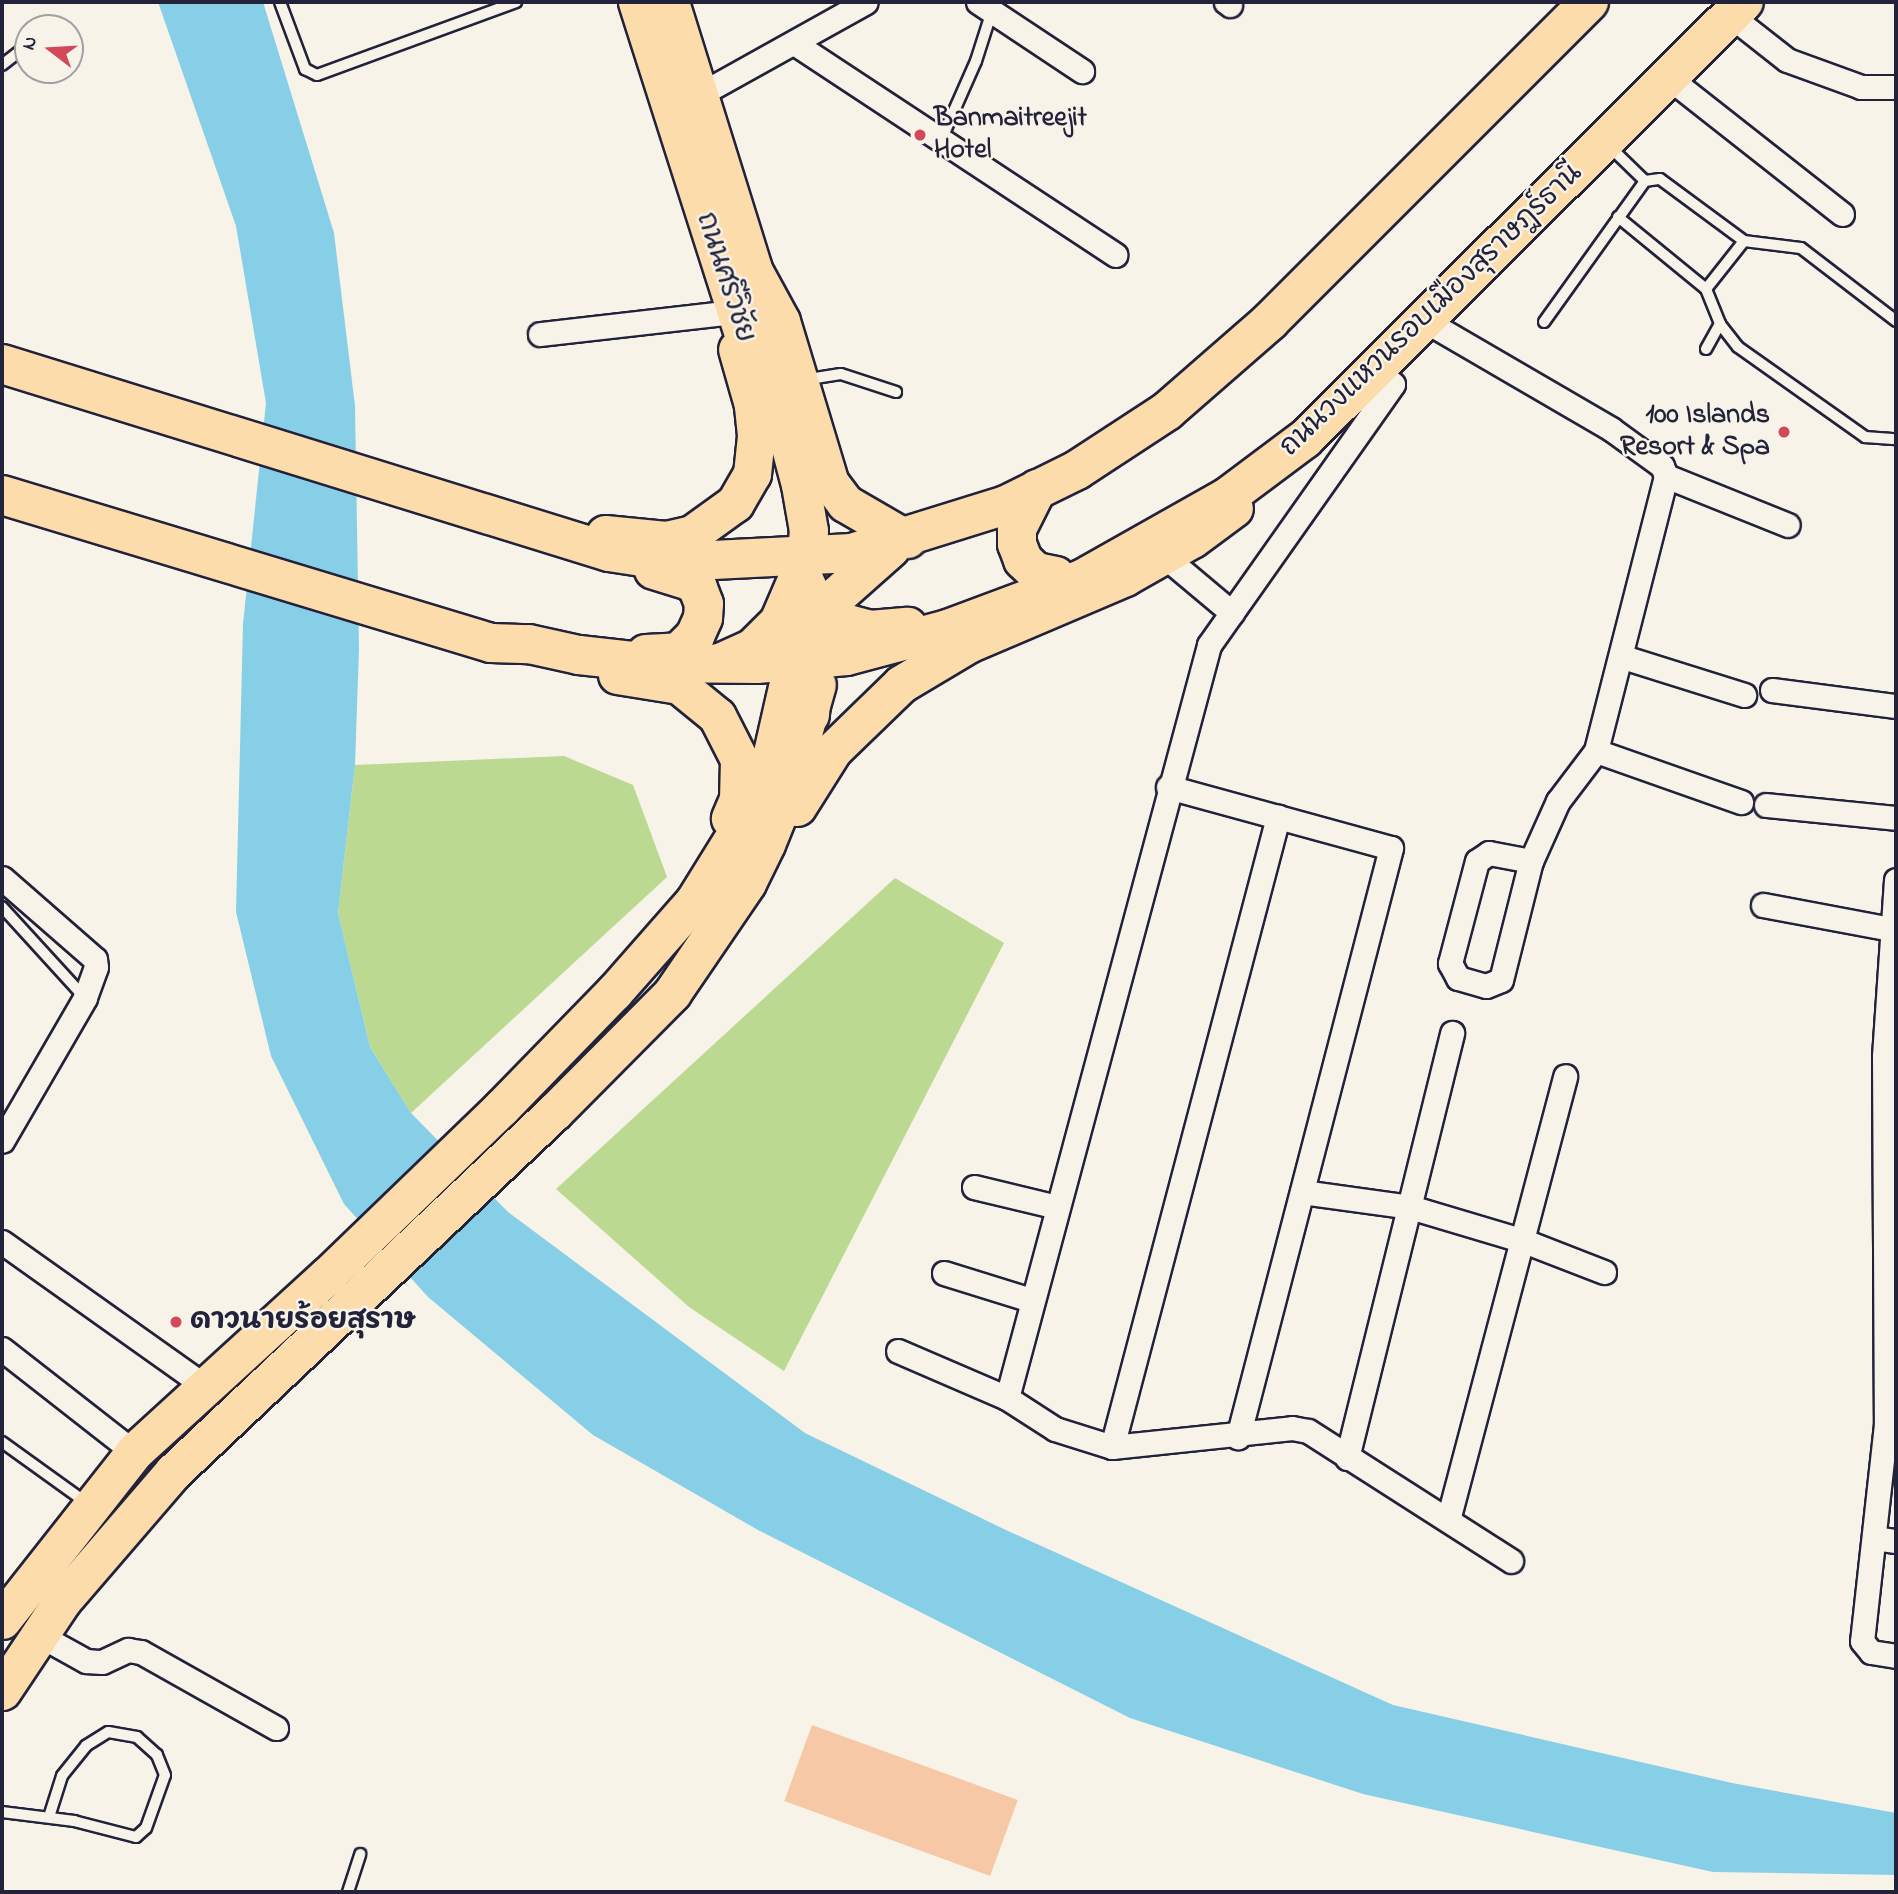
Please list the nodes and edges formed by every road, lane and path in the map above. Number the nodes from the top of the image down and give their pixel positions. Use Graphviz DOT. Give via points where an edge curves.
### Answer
graph roads {
  1 [pos="280,2"];
  2 [pos="516,2"];
  3 [pos="636,2"];
  4 [pos="670,2"];
  5 [pos="866,2"];
  6 [pos="1589,2"];
  7 [pos="985,6"];
  8 [pos="1737,9"];
  9 [pos="794,43"];
  10 [pos="1082,71"];
  11 [pos="1670,78"];
  12 [pos="1896,88"];
  13 [pos="697,96"];
  14 [pos="942,138"];
  15 [pos="1606,143"];
  16 [pos="1645,181"];
  17 [pos="715,202"];
  18 [pos="1842,214"];
  19 [pos="1618,218"];
  20 [pos="1744,241"];
  21 [pos="1115,256"];
  22 [pos="737,270"];
  23 [pos="1706,289"];
  24 [pos="724,313"];
  25 [pos="1423,320"];
  26 [pos="1896,321"];
  27 [pos="1544,322"];
  28 [pos="1720,324"];
  29 [pos="540,334"];
  30 [pos="1706,349"];
  31 [pos="2,364"];
  32 [pos="1375,369"];
  33 [pos="800,380"];
  34 [pos="896,392"];
  35 [pos="1322,423"];
  36 [pos="1896,439"];
  37 [pos="1666,476"];
  38 [pos="1037,489"];
  39 [pos="2,495"];
  40 [pos="500,518"];
  41 [pos="1788,525"];
  42 [pos="907,539"];
  43 [pos="1163,555"];
  44 [pos="654,570"];
  45 [pos="1056,576"];
  46 [pos="805,610"];
  47 [pos="1232,613"];
  48 [pos="491,643"];
  49 [pos="567,653"];
  50 [pos="1623,657"];
  51 [pos="710,666"];
  52 [pos="1772,690"];
  53 [pos="1744,695"];
  54 [pos="1896,706"];
  55 [pos="810,715"];
  56 [pos="1596,751"];
  57 [pos="1168,787"];
  58 [pos="1741,802"];
  59 [pos="1766,805"];
  60 [pos="1278,817"];
  61 [pos="1896,818"];
  62 [pos="1531,861"];
  63 [pos="2,878"];
  64 [pos="1896,880"];
  65 [pos="1763,905"];
  66 [pos="2,907"];
  67 [pos="1894,929"];
  68 [pos="672,993"];
  69 [pos="85,998"];
  70 [pos="1452,1033"];
  71 [pos="557,1051"];
  72 [pos="1890,1056"];
  73 [pos="1565,1076"];
  74 [pos="2,1141"];
  75 [pos="1891,1170"];
  76 [pos="974,1187"];
  77 [pos="1302,1192"];
  78 [pos="1410,1207"];
  79 [pos="1057,1208"];
  80 [pos="1524,1241"];
  81 [pos="2,1242"];
  82 [pos="1604,1272"];
  83 [pos="944,1273"];
  84 [pos="1890,1284"];
  85 [pos="1031,1300"];
  86 [pos="2,1349"];
  87 [pos="898,1351"];
  88 [pos="205,1386"];
  89 [pos="1007,1398"];
  90 [pos="1891,1424"];
  91 [pos="1238,1437"];
  92 [pos="2,1442"];
  93 [pos="1112,1447"];
  94 [pos="134,1452"];
  95 [pos="1347,1458"];
  96 [pos="89,1504"];
  97 [pos="1448,1520"];
  98 [pos="1885,1539"];
  99 [pos="1511,1561"];
  100 [pos="2,1620"];
  101 [pos="39,1635"];
  102 [pos="1896,1656"];
  103 [pos="2,1691"];
  104 [pos="276,1728"];
  105 [pos="2,1812"];
  106 [pos="49,1817"];
  107 [pos="360,1854"];
  108 [pos="348,1892"];
  1 -- 2 [label="lane" via="305,69 317,75"];
  3 -- 17 [label="main road, ถนนศรีวิชัย"];
  4 -- 13 [label="main road, ถนนศรีวิชัย"];
  5 -- 9 [label="street"];
  6 -- 38 [label="highway" via="1270,321 1167,411 1122,443"];
  7 -- 10 [label="street"];
  7 -- 14 [label="lane" via="976,61"];
  8 -- 11 [label="highway, ถนนวงแหวนรอบเมืองสุราษฎร์ธานี"];
  8 -- 12 [label="street" via="1787,60 1861,87"];
  9 -- 13 [label="street"];
  9 -- 14 [label="street"];
  11 -- 15 [label="highway, ถนนวงแหวนรอบเมืองสุราษฎร์ธานี"];
  11 -- 18 [label="street"];
  13 -- 17 [label="main road, ถนนศรีวิชัย"];
  14 -- 21 [label="street"];
  15 -- 16 [label="lane"];
  15 -- 25 [label="highway, ถนนวงแหวนรอบเมืองสุราษฎร์ธานี"];
  16 -- 19 [label="lane"];
  16 -- 20 [label="lane" via="1660,179"];
  17 -- 22 [label="main road, ถนนศรีวิชัย"];
  19 -- 23 [label="lane"];
  19 -- 27 [label="lane"];
  20 -- 23 [label="lane"];
  20 -- 26 [label="lane" via="1801,248"];
  22 -- 24 [label="main road"];
  22 -- 33 [label="main road" via="781,321"];
  22 -- 46 [label="highway" via="758,323 801,485 809,531"];
  23 -- 28 [label="lane"];
  24 -- 29 [label="street"];
  24 -- 40 [label="main road" via="747,381 756,435 752,474 735,503 692,534 666,540"];
  25 -- 32 [label="highway, ถนนวงแหวนรอบเมืองสุราษฎร์ธานี"];
  25 -- 37 [label="street" via="1611,429 1662,466"];
  28 -- 30 [label="lane"];
  28 -- 36 [label="lane" via="1738,347 1865,437"];
  31 -- 40 [label="highway"];
  32 -- 35 [label="highway, ถนนวงแหวนรอบเมืองสุราษฎร์ธานี"];
  32 -- 47 [label="street" via="1393,384"];
  33 -- 34 [label="lane" via="841,374"];
  33 -- 42 [label="main road" via="830,483 845,503"];
  35 -- 43 [label="main road" via="1287,468 1192,539"];
  35 -- 45 [label="highway" via="1193,504"];
  35 -- 46 [label="highway, ถนนวงแหวนรอบเมืองสุราษฎร์ธานี" via="1226,498 1082,579 994,615 858,653"];
  37 -- 41 [label="street"];
  37 -- 50 [label="street"];
  38 -- 42 [label="highway" via="1006,505"];
  38 -- 45 [label="highway" via="1017,529 1017,544 1036,572"];
  39 -- 48 [label="highway"];
  40 -- 44 [label="highway" via="545,546 593,561"];
  40 -- 46 [label="highway" via="609,552 674,562"];
  42 -- 46 [label="highway"];
  42 -- 46 [label="highway"];
  43 -- 47 [label="street"];
  43 -- 68 [label="main road" via="1125,578 968,644 920,671 878,704 813,777 761,883"];
  44 -- 46 [label="highway" via="750,575"];
  44 -- 49 [label="highway" via="690,580 704,604 703,618 679,652 661,655 599,649"];
  45 -- 46 [label="highway" via="984,609 904,628 870,630"];
  46 -- 51 [label="highway"];
  46 -- 51 [label="highway" via="753,648"];
  46 -- 55 [label="highway" via="813,673"];
  46 -- 71 [label="main road" via="756,801 694,901"];
  47 -- 57 [label="street" via="1209,645"];
  48 -- 49 [label="highway" via="529,644"];
  48 -- 71 [label="main road" via="578,669 679,685 717,716 739,759 738,799 701,872 680,903 610,976"];
  49 -- 51 [label="highway"];
  50 -- 53 [label="street"];
  50 -- 56 [label="street"];
  52 -- 54 [label="street"];
  55 -- 68 [label="main road" via="766,844 747,883"];
  56 -- 58 [label="street"];
  56 -- 62 [label="street" via="1558,801"];
  57 -- 60 [label="street"];
  57 -- 79 [label="street"];
  59 -- 61 [label="street"];
  60 -- 77 [label="street" via="1391,848"];
  60 -- 93 [label="street"];
  62 -- 62 [label="street" via="1489,853 1477,862 1450,963 1458,978 1486,986 1502,980"];
  63 -- 69 [label="street" via="95,959 95,976"];
  64 -- 67 [label="street"];
  65 -- 67 [label="street"];
  66 -- 69 [label="lane"];
  67 -- 72 [label="street"];
  68 -- 101 [label="main road" via="554,1112 173,1472 93,1562"];
  69 -- 74 [label="street"];
  70 -- 78 [label="street"];
  71 -- 88 [label="main road" via="327,1276"];
  72 -- 75 [label="street"];
  73 -- 80 [label="street"];
  75 -- 84 [label="street"];
  76 -- 79 [label="street"];
  77 -- 78 [label="street"];
  77 -- 91 [label="street"];
  78 -- 80 [label="street"];
  78 -- 95 [label="street"];
  79 -- 85 [label="street"];
  80 -- 82 [label="street"];
  80 -- 97 [label="street"];
  81 -- 88 [label="street"];
  83 -- 85 [label="street"];
  84 -- 90 [label="street"];
  85 -- 89 [label="street"];
  86 -- 94 [label="street"];
  87 -- 89 [label="street"];
  88 -- 94 [label="main road"];
  89 -- 93 [label="street" via="1055,1429"];
  90 -- 98 [label="street"];
  91 -- 93 [label="street"];
  91 -- 95 [label="street" via="1292,1428 1308,1431"];
  92 -- 96 [label="lane"];
  94 -- 96 [label="main road"];
  95 -- 97 [label="street"];
  96 -- 100 [label="main road"];
  97 -- 99 [label="street"];
  98 -- 102 [label="street" via="1863,1641 1871,1652"];
  101 -- 103 [label="main road"];
  101 -- 104 [label="street" via="86,1661 102,1662 128,1650 141,1652"];
  105 -- 106 [label="lane"];
  106 -- 106 [label="lane" via="136,1837 146,1828 164,1775 157,1755 137,1737 108,1732 86,1746 62,1776"];
  107 -- 108 [label="lane"];
}
